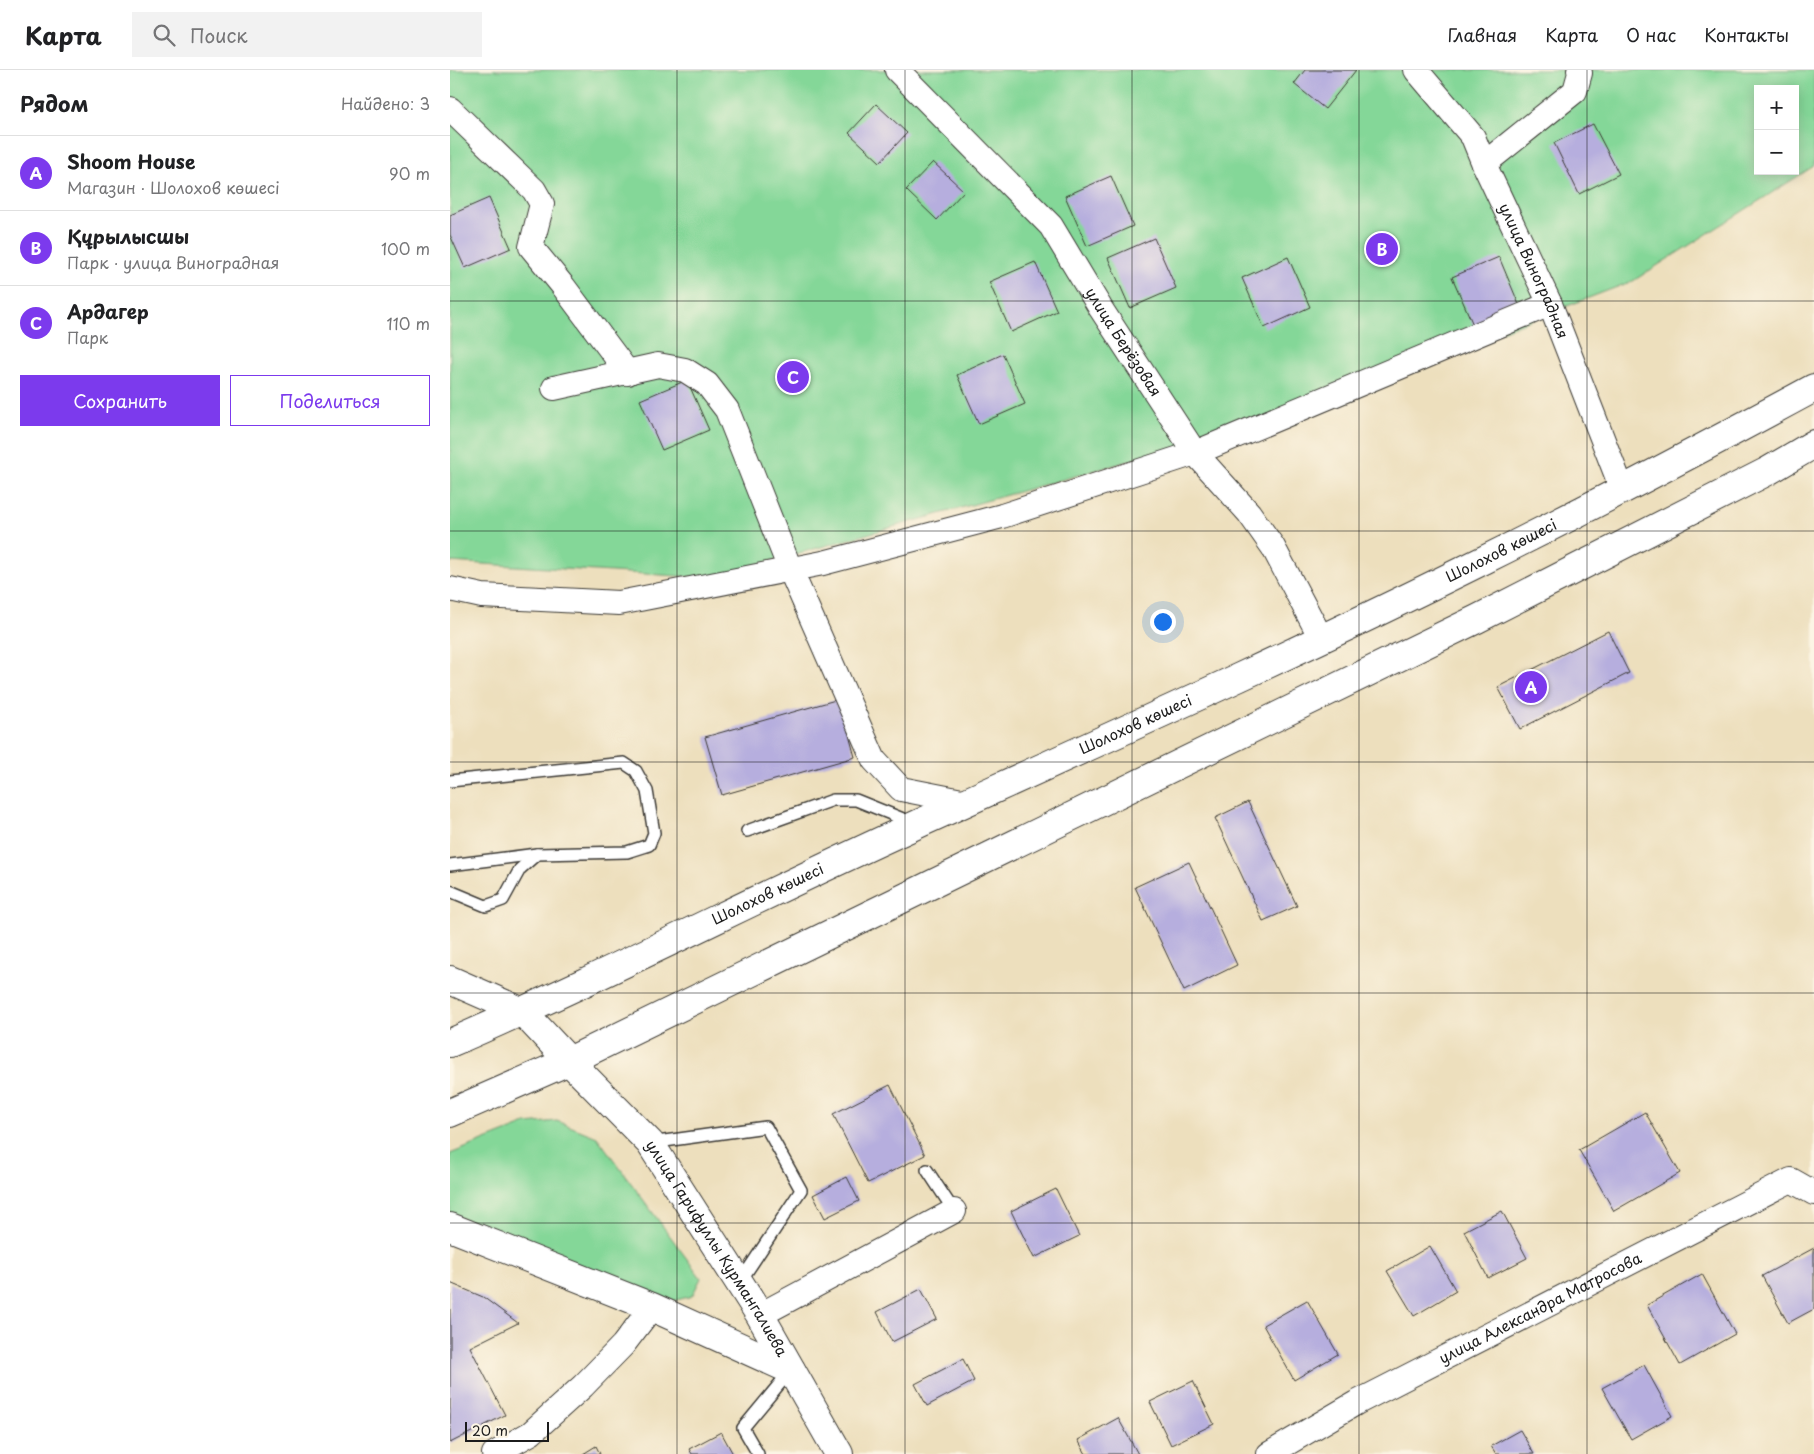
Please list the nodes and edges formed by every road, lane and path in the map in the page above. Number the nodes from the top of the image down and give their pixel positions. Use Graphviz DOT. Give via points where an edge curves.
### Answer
graph roads {
  1 [pos="897,70"];
  2 [pos="1416,70"];
  3 [pos="1579,70"];
  4 [pos="450,108"];
  5 [pos="1484,164"];
  6 [pos="1550,304"];
  7 [pos="628,373"];
  8 [pos="554,388"];
  9 [pos="1814,388"];
  10 [pos="1814,444"];
  11 [pos="1195,453"];
  12 [pos="1622,489"];
  13 [pos="790,569"];
  14 [pos="450,589"];
  15 [pos="1321,638"];
  16 [pos="450,781"];
  17 [pos="967,802"];
  18 [pos="917,824"];
  19 [pos="747,831"];
  20 [pos="538,854"];
  21 [pos="450,865"];
  22 [pos="450,891"];
  23 [pos="450,980"];
  24 [pos="523,1012"];
  25 [pos="450,1043"];
  26 [pos="569,1061"];
  27 [pos="450,1113"];
  28 [pos="650,1143"];
  29 [pos="927,1170"];
  30 [pos="1814,1193"];
  31 [pos="954,1211"];
  32 [pos="450,1227"];
  33 [pos="739,1283"];
  34 [pos="652,1307"];
  35 [pos="760,1315"];
  36 [pos="791,1370"];
  37 [pos="494,1454"];
  38 [pos="758,1454"];
  39 [pos="839,1454"];
  40 [pos="1269,1454"];
  1 -- 11 [label="street, улица Берёзовая" via="1051,226"];
  2 -- 5 [label="street, улица Виноградная" via="1473,137"];
  3 -- 5 [label="street" via="1575,91"];
  4 -- 7 [label="street" via="534,190 542,204 531,247"];
  5 -- 6 [label="street, улица Виноградная"];
  6 -- 11 [label="street"];
  6 -- 12 [label="street, улица Виноградная"];
  7 -- 8 [label="street"];
  7 -- 13 [label="street" via="658,366 685,370 707,384 726,410"];
  9 -- 12 [label="main road, Шолохов көшесі"];
  10 -- 26 [label="main road" via="1768,471 1477,619"];
  11 -- 13 [label="street" via="1002,516"];
  11 -- 15 [label="street, улица Берёзовая" via="1249,514 1273,547"];
  12 -- 15 [label="main road, Шолохов көшесі" via="1483,561"];
  13 -- 14 [label="street" via="619,603 482,596"];
  13 -- 17 [label="street" via="874,760 901,789"];
  15 -- 17 [label="main road, Шолохов көшесі"];
  16 -- 20 [label="lane" via="624,763 636,771 647,791 654,833 649,845 627,852"];
  17 -- 18 [label="main road, Шолохов көшесі"];
  18 -- 19 [label="lane" via="856,800 833,800"];
  18 -- 24 [label="main road, Шолохов көшесі"];
  20 -- 21 [label="lane"];
  20 -- 22 [label="lane" via="520,869 503,900 486,906"];
  23 -- 24 [label="main road"];
  24 -- 25 [label="main road, Шолохов көшесі"];
  24 -- 26 [label="main road, улица Гарифуллы Курмангалиева"];
  26 -- 27 [label="main road"];
  26 -- 28 [label="main road, улица Гарифуллы Курмангалиева"];
  28 -- 33 [label="main road, улица Гарифуллы Курмангалиева"];
  28 -- 33 [label="lane" via="766,1127 801,1190"];
  29 -- 31 [label="lane"];
  30 -- 40 [label="street, улица Александра Матросова" via="1791,1180 1356,1402"];
  31 -- 35 [label="street"];
  32 -- 34 [label="main road"];
  33 -- 35 [label="main road, улица Гарифуллы Курмангалиева"];
  34 -- 36 [label="main road"];
  34 -- 37 [label="street" via="623,1345 583,1386 531,1433"];
  35 -- 36 [label="main road, улица Гарифуллы Курмангалиева"];
  36 -- 38 [label="lane" via="743,1428"];
  36 -- 39 [label="main road, улица Гарифуллы Курмангалиева"];
}
